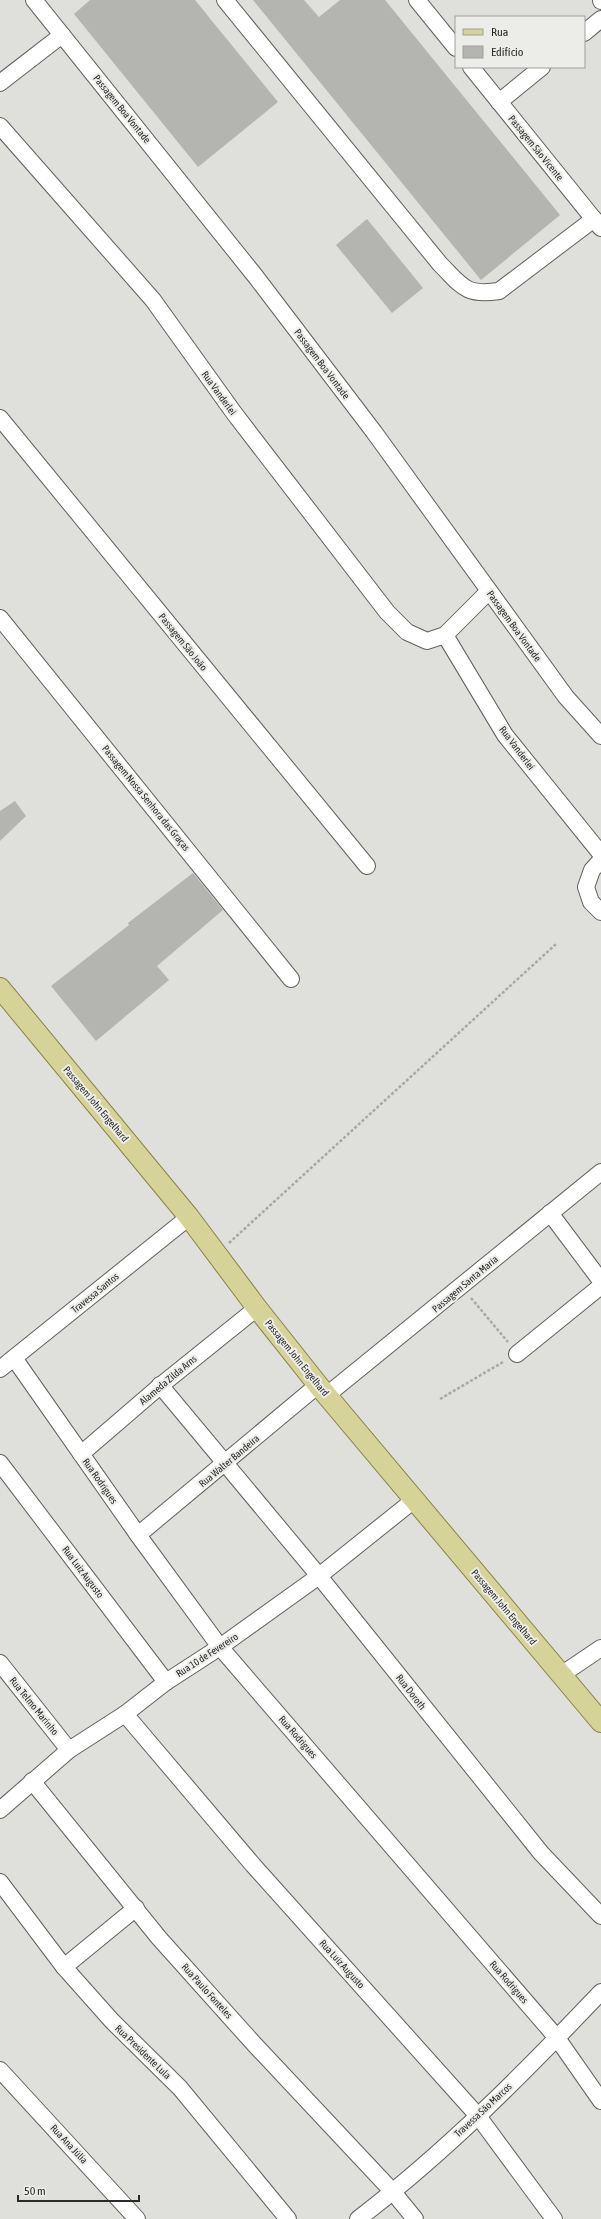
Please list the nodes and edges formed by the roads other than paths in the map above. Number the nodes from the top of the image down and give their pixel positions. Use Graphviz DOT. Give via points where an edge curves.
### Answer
graph roads {
  1 [pos="34,0"];
  2 [pos="225,0"];
  3 [pos="417,0"];
  4 [pos="601,19"];
  5 [pos="585,32"];
  6 [pos="62,35"];
  7 [pos="455,47"];
  8 [pos="472,68"];
  9 [pos="541,68"];
  10 [pos="0,83"];
  11 [pos="499,102"];
  12 [pos="0,126"];
  13 [pos="597,224"];
  14 [pos="0,418"];
  15 [pos="489,591"];
  16 [pos="0,618"];
  17 [pos="445,635"];
  18 [pos="601,736"];
  19 [pos="601,854"];
  20 [pos="601,860"];
  21 [pos="367,866"];
  22 [pos="601,912"];
  23 [pos="291,979"];
  24 [pos="0,988"];
  25 [pos="601,1172"];
  26 [pos="550,1213"];
  27 [pos="189,1217"];
  28 [pos="601,1281"];
  29 [pos="601,1286"];
  30 [pos="257,1308"];
  31 [pos="517,1354"];
  32 [pos="14,1358"];
  33 [pos="0,1369"];
  34 [pos="160,1385"];
  35 [pos="323,1390"];
  36 [pos="81,1454"];
  37 [pos="0,1463"];
  38 [pos="225,1464"];
  39 [pos="414,1500"];
  40 [pos="138,1535"];
  41 [pos="319,1576"];
  42 [pos="220,1647"];
  43 [pos="601,1648"];
  44 [pos="0,1663"];
  45 [pos="560,1675"];
  46 [pos="166,1682"];
  47 [pos="125,1714"];
  48 [pos="601,1722"];
  49 [pos="69,1750"];
  50 [pos="32,1781"];
  51 [pos="0,1810"];
  52 [pos="0,1882"];
  53 [pos="136,1908"];
  54 [pos="601,1916"];
  55 [pos="64,1967"];
  56 [pos="601,1992"];
  57 [pos="557,2038"];
  58 [pos="0,2070"];
  59 [pos="601,2101"];
  60 [pos="478,2116"];
  61 [pos="393,2192"];
  62 [pos="137,2219"];
  63 [pos="288,2219"];
  64 [pos="358,2219"];
  65 [pos="415,2219"];
  66 [pos="554,2219"];
  1 -- 6 [label="street, Passagem Boa Vontade"];
  2 -- 13 [label="street" via="440,264 466,290 482,294 499,291"];
  3 -- 7 [label="street"];
  4 -- 5 [label="street"];
  6 -- 10 [label="street"];
  6 -- 15 [label="street, Passagem Boa Vontade" via="256,277 374,432"];
  8 -- 11 [label="street, Passagem São Vicente"];
  9 -- 11 [label="street"];
  11 -- 13 [label="street, Passagem São Vicente"];
  12 -- 17 [label="street, Rua Vanderlei" via="153,300 234,413 387,612 407,632 427,641"];
  14 -- 21 [label="street, Passagem São João"];
  15 -- 17 [label="street, Rua Vanderlei"];
  15 -- 18 [label="street, Passagem Boa Vontade" via="566,697"];
  16 -- 23 [label="street, Passagem Nossa Senhora das Graças"];
  17 -- 19 [label="street, Rua Vanderlei" via="505,735"];
  20 -- 22 [label="street" via="592,870 586,887 591,902"];
  24 -- 27 [label="main road, Passagem John Engelhard"];
  25 -- 26 [label="street, Passagem Santa Maria"];
  26 -- 28 [label="street"];
  26 -- 35 [label="street, Passagem Santa Maria" via="462,1287"];
  27 -- 30 [label="main road, Passagem John Engelhard"];
  27 -- 32 [label="street, Travessa Santos"];
  29 -- 31 [label="street"];
  30 -- 34 [label="street, Alameda Zilda Arns"];
  30 -- 35 [label="main road, Passagem John Engelhard"];
  32 -- 33 [label="street, Travessa Santos"];
  32 -- 36 [label="street, Rua Rodrigues"];
  34 -- 36 [label="street, Alameda Zilda Arns"];
  34 -- 38 [label="street, Rua Doroth"];
  35 -- 38 [label="street, Rua Walter Bandeira"];
  35 -- 39 [label="main road, Passagem John Engelhard"];
  36 -- 40 [label="street, Rua Rodrigues"];
  37 -- 46 [label="street, Rua Luiz Augusto"];
  38 -- 40 [label="street, Rua Walter Bandeira"];
  38 -- 41 [label="street, Rua Doroth"];
  39 -- 41 [label="street, Rua 10 de Fevereiro"];
  39 -- 45 [label="main road, Passagem John Engelhard"];
  40 -- 42 [label="street, Rua Rodrigues"];
  41 -- 42 [label="street, Rua 10 de Fevereiro"];
  41 -- 54 [label="street, Rua Doroth" via="540,1853"];
  42 -- 46 [label="street, Rua 10 de Fevereiro"];
  42 -- 57 [label="street, Rua Rodrigues"];
  43 -- 45 [label="street"];
  44 -- 49 [label="street, Rua Telmo Marinho"];
  45 -- 48 [label="main road, Passagem John Engelhard"];
  46 -- 47 [label="street, Rua 10 de Fevereiro"];
  47 -- 49 [label="street, Rua 10 de Fevereiro"];
  47 -- 60 [label="street, Rua Luiz Augusto" via="253,1865"];
  49 -- 50 [label="street, Rua 10 de Fevereiro"];
  50 -- 51 [label="street, Rua 10 de Fevereiro"];
  50 -- 53 [label="street, Rua Paulo Fonteles"];
  52 -- 55 [label="street, Rua Presidente Lula"];
  53 -- 55 [label="street"];
  53 -- 61 [label="street, Rua Paulo Fonteles" via="255,2045"];
  55 -- 63 [label="street, Rua Presidente Lula" via="112,2021 180,2088"];
  56 -- 57 [label="street, Travessa São Marcos"];
  57 -- 59 [label="street, Rua Rodrigues"];
  57 -- 60 [label="street, Travessa São Marcos"];
  58 -- 62 [label="street, Rua Ana Júlia"];
  60 -- 61 [label="street, Travessa São Marcos"];
  60 -- 66 [label="street, Rua Luiz Augusto"];
  61 -- 64 [label="street, Travessa São Marcos"];
  61 -- 65 [label="street"];
}
